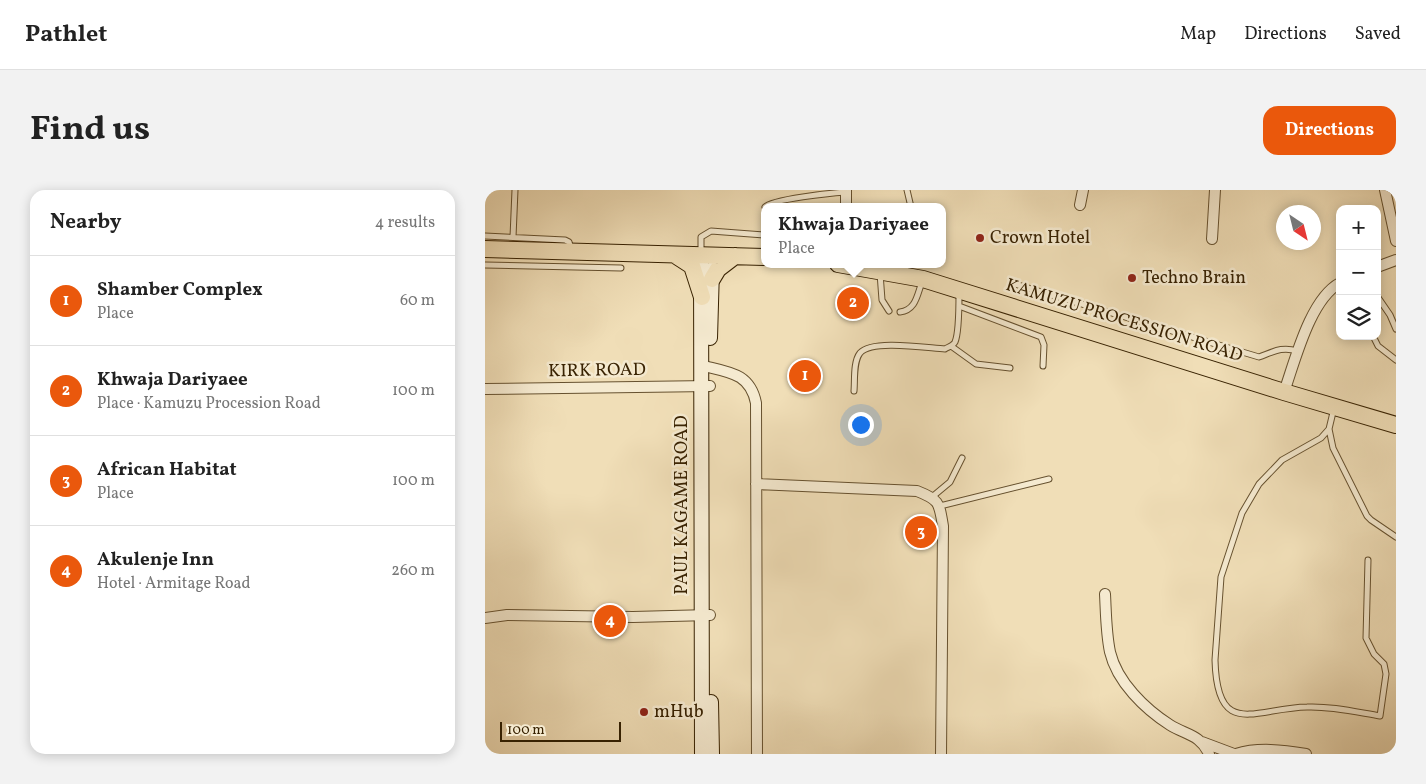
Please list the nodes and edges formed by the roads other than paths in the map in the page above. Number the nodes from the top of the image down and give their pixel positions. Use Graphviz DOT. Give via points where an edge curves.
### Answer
graph roads {
  1 [pos="515,190"];
  2 [pos="907,190"];
  3 [pos="1083,190"];
  4 [pos="1215,190"];
  5 [pos="1385,190"];
  6 [pos="846,191"];
  7 [pos="785,203"];
  8 [pos="910,203"];
  9 [pos="1080,205"];
  10 [pos="761,235"];
  11 [pos="485,236"];
  12 [pos="513,237"];
  13 [pos="1212,239"];
  14 [pos="1396,241"];
  15 [pos="485,249"];
  16 [pos="571,252"];
  17 [pos="675,254"];
  18 [pos="706,256"];
  19 [pos="735,256"];
  20 [pos="761,257"];
  21 [pos="1396,260"];
  22 [pos="485,265"];
  23 [pos="1381,266"];
  24 [pos="621,268"];
  25 [pos="865,268"];
  26 [pos="880,270"];
  27 [pos="712,279"];
  28 [pos="923,279"];
  29 [pos="1015,284"];
  30 [pos="1336,286"];
  31 [pos="702,297"];
  32 [pos="959,298"];
  33 [pos="1381,302"];
  34 [pos="889,311"];
  35 [pos="900,312"];
  36 [pos="1396,329"];
  37 [pos="1375,340"];
  38 [pos="951,346"];
  39 [pos="1297,351"];
  40 [pos="1396,360"];
  41 [pos="705,366"];
  42 [pos="1043,366"];
  43 [pos="1010,368"];
  44 [pos="705,386"];
  45 [pos="485,389"];
  46 [pos="854,391"];
  47 [pos="1284,392"];
  48 [pos="1335,407"];
  49 [pos="1396,425"];
  50 [pos="1329,429"];
  51 [pos="963,458"];
  52 [pos="1049,479"];
  53 [pos="756,484"];
  54 [pos="933,497"];
  55 [pos="940,506"];
  56 [pos="1396,536"];
  57 [pos="1369,560"];
  58 [pos="1105,594"];
  59 [pos="706,616"];
  60 [pos="485,618"];
  61 [pos="1202,742"];
  62 [pos="702,754"];
  63 [pos="712,754"];
  64 [pos="757,754"];
  65 [pos="941,754"];
  66 [pos="1209,754"];
  67 [pos="1235,754"];
  68 [pos="1306,754"];
  1 -- 12 [label="lane"];
  2 -- 8 [label="lane"];
  3 -- 9 [label="street"];
  4 -- 13 [label="street"];
  5 -- 14 [label="street"];
  6 -- 7 [label="lane"];
  10 -- 18 [label="lane" via="711,232 701,237"];
  11 -- 12 [label="lane"];
  12 -- 16 [label="lane" via="565,240 569,242"];
  15 -- 16 [label="highway"];
  16 -- 17 [label="highway"];
  17 -- 18 [label="highway"];
  17 -- 31 [label="highway" via="692,266"];
  18 -- 19 [label="highway"];
  18 -- 27 [label="main road"];
  18 -- 31 [label="main road, PAUL KAGAME ROAD"];
  19 -- 20 [label="highway"];
  19 -- 27 [label="highway"];
  21 -- 23 [label="street"];
  22 -- 24 [label="lane"];
  25 -- 26 [label="highway, KAMUZU PROCESSION ROAD"];
  26 -- 28 [label="highway, KAMUZU PROCESSION ROAD"];
  26 -- 34 [label="lane" via="882,300"];
  27 -- 41 [label="main road"];
  28 -- 32 [label="highway, KAMUZU PROCESSION ROAD"];
  28 -- 35 [label="lane" via="915,303"];
  29 -- 39 [label="lane" via="1259,357 1279,349"];
  30 -- 39 [label="street" via="1315,310"];
  31 -- 41 [label="main road, PAUL KAGAME ROAD"];
  32 -- 38 [label="lane" via="957,334"];
  32 -- 42 [label="lane" via="1041,337"];
  32 -- 47 [label="highway, KAMUZU PROCESSION ROAD"];
  33 -- 36 [label="lane"];
  37 -- 40 [label="lane"];
  38 -- 43 [label="lane" via="976,364"];
  38 -- 46 [label="lane" via="945,349 869,347 860,353 856,363"];
  39 -- 47 [label="street"];
  41 -- 44 [label="main road, PAUL KAGAME ROAD"];
  41 -- 53 [label="street" via="743,378 754,394 757,413"];
  44 -- 45 [label="street, KIRK ROAD"];
  44 -- 59 [label="main road, PAUL KAGAME ROAD"];
  47 -- 48 [label="highway, KAMUZU PROCESSION ROAD"];
  48 -- 49 [label="highway, KAMUZU PROCESSION ROAD"];
  48 -- 50 [label="lane"];
  50 -- 56 [label="lane" via="1333,448 1367,516"];
  50 -- 57 [label="lane" via="1321,438 1282,460 1259,484 1242,513 1221,577 1215,660 1221,697 1229,708 1238,714 1250,715 1322,707 1380,716 1386,674 1384,664 1373,654 1366,638"];
  51 -- 54 [label="lane" via="950,482"];
  52 -- 55 [label="lane"];
  53 -- 54 [label="street" via="917,491"];
  53 -- 64 [label="street"];
  54 -- 55 [label="street"];
  55 -- 65 [label="street" via="943,526"];
  58 -- 61 [label="street" via="1111,654 1129,689 1153,713"];
  59 -- 60 [label="street"];
  59 -- 62 [label="main road, PAUL KAGAME ROAD"];
  59 -- 63 [label="main road"];
  61 -- 66 [label="street"];
  61 -- 67 [label="street"];
  67 -- 68 [label="street" via="1251,750"];
}
